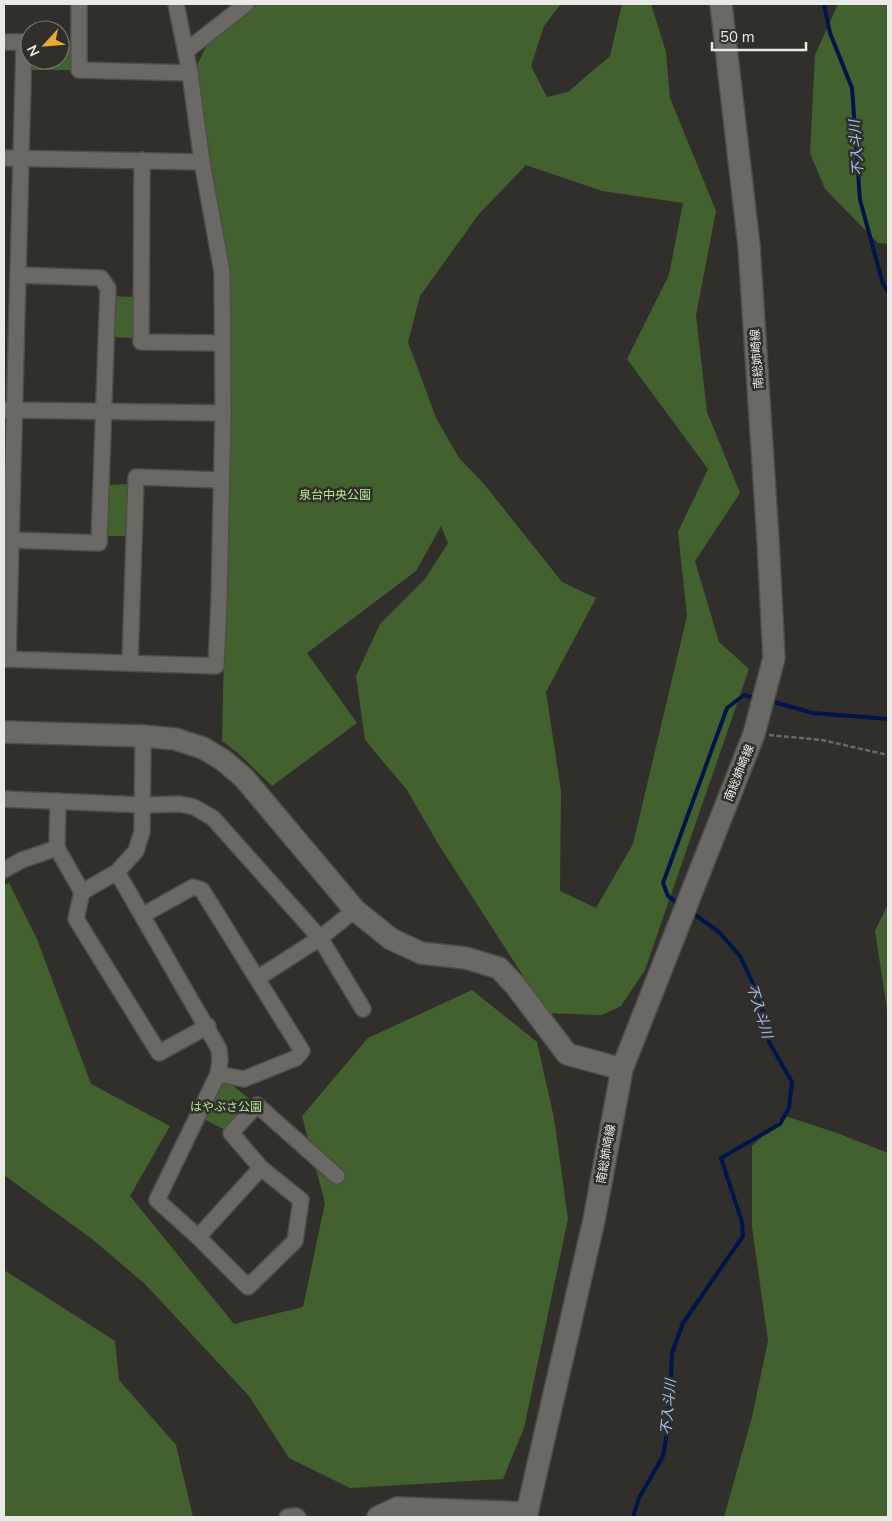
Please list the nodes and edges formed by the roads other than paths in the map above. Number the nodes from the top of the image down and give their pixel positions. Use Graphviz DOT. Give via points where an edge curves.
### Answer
graph roads {
  1 [pos="79,4"];
  2 [pos="176,4"];
  3 [pos="246,4"];
  4 [pos="721,4"];
  5 [pos="4,42"];
  6 [pos="186,51"];
  7 [pos="190,73"];
  8 [pos="4,158"];
  9 [pos="20,158"];
  10 [pos="142,160"];
  11 [pos="202,162"];
  12 [pos="18,275"];
  13 [pos="222,343"];
  14 [pos="9,410"];
  15 [pos="104,411"];
  16 [pos="223,414"];
  17 [pos="221,480"];
  18 [pos="11,540"];
  19 [pos="6,659"];
  20 [pos="130,663"];
  21 [pos="4,732"];
  22 [pos="143,736"];
  23 [pos="4,799"];
  24 [pos="58,801"];
  25 [pos="143,805"];
  26 [pos="57,848"];
  27 [pos="4,870"];
  28 [pos="117,872"];
  29 [pos="82,892"];
  30 [pos="355,910"];
  31 [pos="143,915"];
  32 [pos="320,938"];
  33 [pos="258,978"];
  34 [pos="363,1010"];
  35 [pos="208,1026"];
  36 [pos="622,1070"];
  37 [pos="218,1074"];
  38 [pos="261,1168"];
  39 [pos="337,1176"];
  40 [pos="198,1237"];
  41 [pos="526,1515"];
  42 [pos="287,1517"];
  43 [pos="298,1517"];
  44 [pos="378,1517"];
  1 -- 7 [label="street" via="79,70"];
  2 -- 6 [label="street"];
  3 -- 6 [label="street"];
  4 -- 36 [label="main road, 南総姉崎線" via="749,246 774,658 754,734"];
  5 -- 9 [label="street" via="24,42"];
  6 -- 7 [label="street"];
  7 -- 11 [label="street"];
  8 -- 9 [label="street"];
  9 -- 10 [label="street"];
  9 -- 12 [label="street"];
  10 -- 11 [label="street"];
  10 -- 13 [label="street" via="141,342"];
  11 -- 13 [label="street" via="222,272"];
  12 -- 14 [label="street"];
  12 -- 15 [label="street" via="101,278 108,288"];
  13 -- 16 [label="street"];
  14 -- 15 [label="street"];
  14 -- 18 [label="street"];
  15 -- 16 [label="street"];
  15 -- 18 [label="street" via="99,543"];
  16 -- 17 [label="street"];
  17 -- 20 [label="street" via="136,477"];
  17 -- 20 [label="street" via="216,666"];
  18 -- 19 [label="street"];
  19 -- 20 [label="street"];
  21 -- 22 [label="main road"];
  22 -- 25 [label="street"];
  22 -- 30 [label="main road" via="175,739 204,748 224,760 244,778"];
  23 -- 24 [label="street"];
  24 -- 25 [label="street"];
  24 -- 26 [label="street"];
  25 -- 28 [label="street" via="142,832 136,851"];
  25 -- 32 [label="street" via="180,804 194,807 213,818"];
  26 -- 27 [label="street"];
  26 -- 29 [label="street"];
  28 -- 29 [label="street"];
  28 -- 31 [label="street"];
  29 -- 35 [label="street" via="76,919 158,1053"];
  30 -- 32 [label="street"];
  30 -- 36 [label="main road" via="391,939 421,953 466,958 499,968 567,1054"];
  31 -- 33 [label="street" via="194,888 202,890"];
  31 -- 35 [label="street"];
  32 -- 33 [label="street"];
  32 -- 34 [label="street"];
  33 -- 37 [label="street" via="302,1051 296,1058 244,1078"];
  35 -- 37 [label="street" via="219,1049"];
  36 -- 41 [label="main road, 南総姉崎線" via="594,1220"];
  37 -- 40 [label="street" via="157,1200"];
  38 -- 39 [label="street" via="231,1133 258,1104"];
  38 -- 40 [label="street"];
  38 -- 40 [label="street" via="301,1200 295,1242 248,1287"];
  41 -- 44 [label="main road" via="397,1508"];
  42 -- 43 [label="street"];
}
